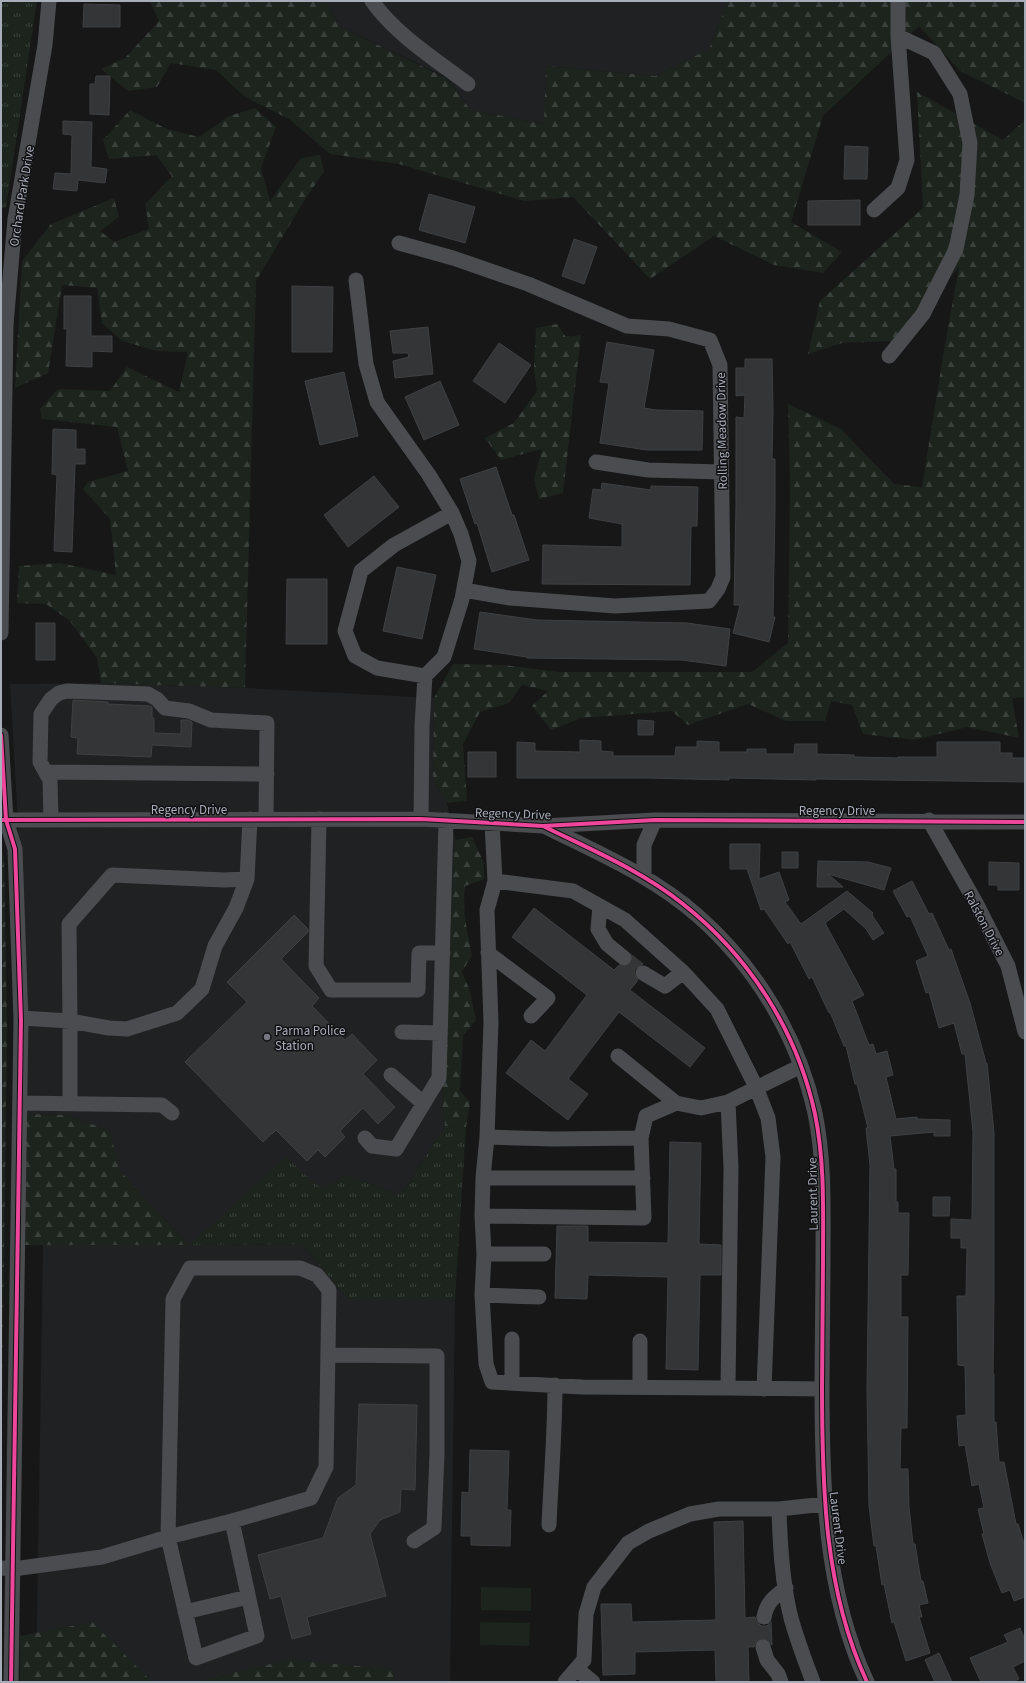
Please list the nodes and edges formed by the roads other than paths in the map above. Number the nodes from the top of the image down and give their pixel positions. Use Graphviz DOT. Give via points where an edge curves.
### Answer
graph roads {
  1 [pos="49,1"];
  2 [pos="372,1"];
  3 [pos="898,1"];
  4 [pos="898,36"];
  5 [pos="468,84"];
  6 [pos="874,210"];
  7 [pos="399,243"];
  8 [pos="356,280"];
  9 [pos="888,356"];
  10 [pos="596,462"];
  11 [pos="721,472"];
  12 [pos="452,513"];
  13 [pos="464,590"];
  14 [pos="1,633"];
  15 [pos="425,676"];
  16 [pos="1,735"];
  17 [pos="46,772"];
  18 [pos="267,774"];
  19 [pos="250,819"];
  20 [pos="266,819"];
  21 [pos="319,819"];
  22 [pos="421,819"];
  23 [pos="4,820"];
  24 [pos="51,820"];
  25 [pos="446,820"];
  26 [pos="655,820"];
  27 [pos="929,820"];
  28 [pos="1025,822"];
  29 [pos="492,823"];
  30 [pos="544,826"];
  31 [pos="644,876"];
  32 [pos="247,879"];
  33 [pos="495,881"];
  34 [pos="600,906"];
  35 [pos="443,953"];
  36 [pos="488,953"];
  37 [pos="624,958"];
  38 [pos="683,972"];
  39 [pos="643,973"];
  40 [pos="531,1016"];
  41 [pos="21,1018"];
  42 [pos="70,1021"];
  43 [pos="402,1032"];
  44 [pos="1025,1032"];
  45 [pos="440,1033"];
  46 [pos="618,1056"];
  47 [pos="801,1066"];
  48 [pos="391,1075"];
  49 [pos="756,1087"];
  50 [pos="728,1102"];
  51 [pos="20,1103"];
  52 [pos="423,1103"];
  53 [pos="70,1104"];
  54 [pos="676,1104"];
  55 [pos="172,1114"];
  56 [pos="365,1138"];
  57 [pos="487,1138"];
  58 [pos="642,1138"];
  59 [pos="483,1178"];
  60 [pos="643,1178"];
  61 [pos="482,1216"];
  62 [pos="484,1254"];
  63 [pos="544,1254"];
  64 [pos="482,1295"];
  65 [pos="539,1297"];
  66 [pos="512,1339"];
  67 [pos="640,1340"];
  68 [pos="328,1355"];
  69 [pos="512,1383"];
  70 [pos="555,1385"];
  71 [pos="640,1387"];
  72 [pos="728,1388"];
  73 [pos="764,1389"];
  74 [pos="822,1389"];
  75 [pos="825,1504"];
  76 [pos="780,1509"];
  77 [pos="232,1521"];
  78 [pos="549,1525"];
  79 [pos="168,1537"];
  80 [pos="414,1541"];
  81 [pos="7,1568"];
  82 [pos="786,1588"];
  83 [pos="248,1596"];
  84 [pos="186,1612"];
  85 [pos="764,1617"];
  86 [pos="763,1647"];
  87 [pos="577,1669"];
  88 [pos="11,1682"];
  89 [pos="565,1682"];
  90 [pos="593,1682"];
  91 [pos="780,1682"];
  92 [pos="813,1682"];
  93 [pos="867,1682"];
  1 -- 14 [label="street, Orchard Park Drive" via="46,45 15,219 6,326"];
  2 -- 5 [label="street" via="380,12 415,44"];
  3 -- 4 [label="street"];
  4 -- 6 [label="street" via="907,160 898,188"];
  4 -- 9 [label="street" via="934,53 960,94 970,143 967,195 956,249 923,314"];
  7 -- 11 [label="street, Rolling Meadow Drive" via="453,258 528,284 627,326 669,329 710,340 720,365"];
  8 -- 12 [label="street" via="366,364 378,402"];
  10 -- 11 [label="street" via="648,470"];
  11 -- 13 [label="street, Rolling Meadow Drive" via="723,576 709,601 615,606 510,598"];
  12 -- 13 [label="street" via="470,561"];
  12 -- 15 [label="street" via="394,545 361,571 345,631 355,656 377,668"];
  13 -- 15 [label="street" via="444,657"];
  15 -- 22 [label="street"];
  16 -- 23 [label="street"];
  17 -- 18 [label="street"];
  17 -- 18 [label="street" via="40,762 41,714 51,699 67,691 148,694 165,708 189,711 211,720 267,723"];
  17 -- 24 [label="street" via="50,780"];
  18 -- 20 [label="street"];
  19 -- 20 [label="street, Regency Drive"];
  19 -- 24 [label="street, Regency Drive"];
  19 -- 32 [label="street"];
  20 -- 21 [label="street, Regency Drive"];
  21 -- 22 [label="street, Regency Drive"];
  21 -- 35 [label="street" via="316,966 332,990 418,990 419,953"];
  22 -- 25 [label="street, Regency Drive"];
  23 -- 24 [label="street, Regency Drive"];
  23 -- 41 [label="street" via="15,849"];
  25 -- 29 [label="street, Regency Drive"];
  25 -- 35 [label="street"];
  26 -- 27 [label="street, Regency Drive"];
  26 -- 30 [label="street, Regency Drive"];
  26 -- 31 [label="street" via="644,845"];
  27 -- 28 [label="street, Regency Drive"];
  27 -- 44 [label="street, Ralston Drive" via="1008,966"];
  29 -- 30 [label="street, Regency Drive"];
  29 -- 33 [label="street"];
  30 -- 31 [label="street, Laurent Drive"];
  31 -- 47 [label="street, Laurent Drive" via="698,916 744,964 777,1014"];
  32 -- 42 [label="street" via="236,908 215,946 202,989 177,1013 127,1029"];
  32 -- 42 [label="street" via="112,875 69,924"];
  33 -- 34 [label="street" via="573,890"];
  33 -- 36 [label="street" via="487,910"];
  34 -- 37 [label="street" via="598,929 607,944"];
  34 -- 38 [label="street" via="625,920"];
  35 -- 45 [label="street"];
  36 -- 40 [label="street" via="548,998"];
  36 -- 57 [label="street" via="491,1022"];
  38 -- 39 [label="street" via="665,986"];
  38 -- 49 [label="street" via="716,1009"];
  41 -- 42 [label="street"];
  41 -- 51 [label="street"];
  42 -- 53 [label="street"];
  43 -- 45 [label="street"];
  45 -- 52 [label="street" via="439,1078"];
  46 -- 54 [label="street"];
  47 -- 49 [label="street"];
  47 -- 74 [label="street, Laurent Drive" via="815,1114 822,1170"];
  48 -- 52 [label="street"];
  49 -- 50 [label="street"];
  49 -- 73 [label="street" via="768,1118 773,1157"];
  50 -- 54 [label="street" via="701,1108"];
  50 -- 72 [label="street" via="732,1168"];
  51 -- 53 [label="street"];
  51 -- 81 [label="street"];
  52 -- 56 [label="street" via="396,1149 372,1146"];
  53 -- 55 [label="street" via="162,1105"];
  54 -- 58 [label="street" via="646,1116"];
  57 -- 58 [label="street"];
  57 -- 59 [label="street"];
  58 -- 60 [label="street"];
  59 -- 60 [label="street"];
  59 -- 61 [label="street"];
  60 -- 61 [label="street" via="644,1218"];
  61 -- 62 [label="street"];
  62 -- 63 [label="street"];
  62 -- 64 [label="street"];
  64 -- 65 [label="street"];
  64 -- 69 [label="street" via="486,1364 492,1382"];
  66 -- 69 [label="street"];
  67 -- 71 [label="street"];
  68 -- 77 [label="street" via="326,1467 311,1498"];
  68 -- 79 [label="street" via="329,1290 317,1275 300,1268 190,1268 172,1299"];
  68 -- 80 [label="street" via="437,1356 434,1528"];
  69 -- 70 [label="street"];
  70 -- 71 [label="street"];
  70 -- 78 [label="street"];
  71 -- 72 [label="street"];
  72 -- 73 [label="street"];
  73 -- 74 [label="street"];
  74 -- 75 [label="street, Laurent Drive"];
  75 -- 76 [label="street"];
  75 -- 93 [label="street, Laurent Drive" via="838,1595 858,1663"];
  76 -- 82 [label="street"];
  76 -- 87 [label="street" via="720,1509 690,1514 628,1543 594,1587 586,1614 584,1660"];
  77 -- 79 [label="street"];
  77 -- 83 [label="street"];
  79 -- 81 [label="street" via="102,1557"];
  79 -- 84 [label="street"];
  81 -- 88 [label="street"];
  82 -- 85 [label="street" via="766,1607"];
  82 -- 92 [label="street" via="791,1618"];
  83 -- 84 [label="street"];
  83 -- 84 [label="street" via="257,1636 196,1658"];
  86 -- 91 [label="street" via="767,1660 778,1674"];
  87 -- 89 [label="street"];
  87 -- 90 [label="street"];
}
